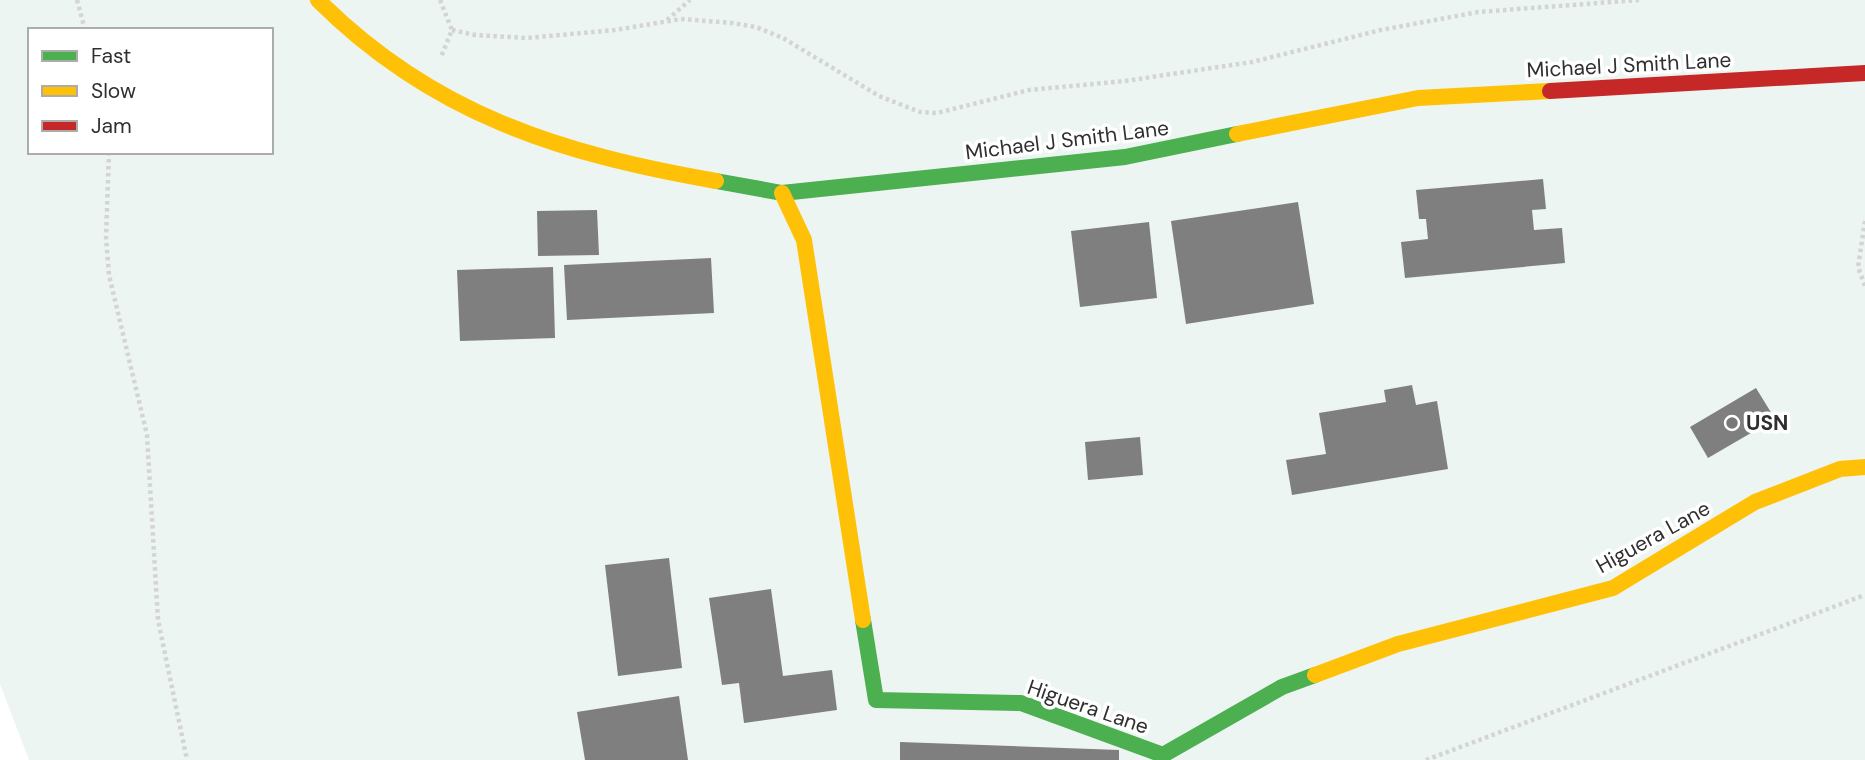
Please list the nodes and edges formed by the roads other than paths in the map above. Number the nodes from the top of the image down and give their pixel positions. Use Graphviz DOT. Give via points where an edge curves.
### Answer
graph roads {
  1 [pos="318,0"];
  2 [pos="1865,74"];
  3 [pos="782,193"];
  4 [pos="1865,467"];
  1 -- 3 [label="street, Michael J Smith Lane" via="401,70 475,113 625,165"];
  2 -- 3 [label="street, Michael J Smith Lane" via="1418,98 1125,158"];
  3 -- 4 [label="street, Higuera Lane" via="804,240 876,700 1021,702 1163,755 1282,687 1398,644 1614,588 1755,502 1840,469"];
}
